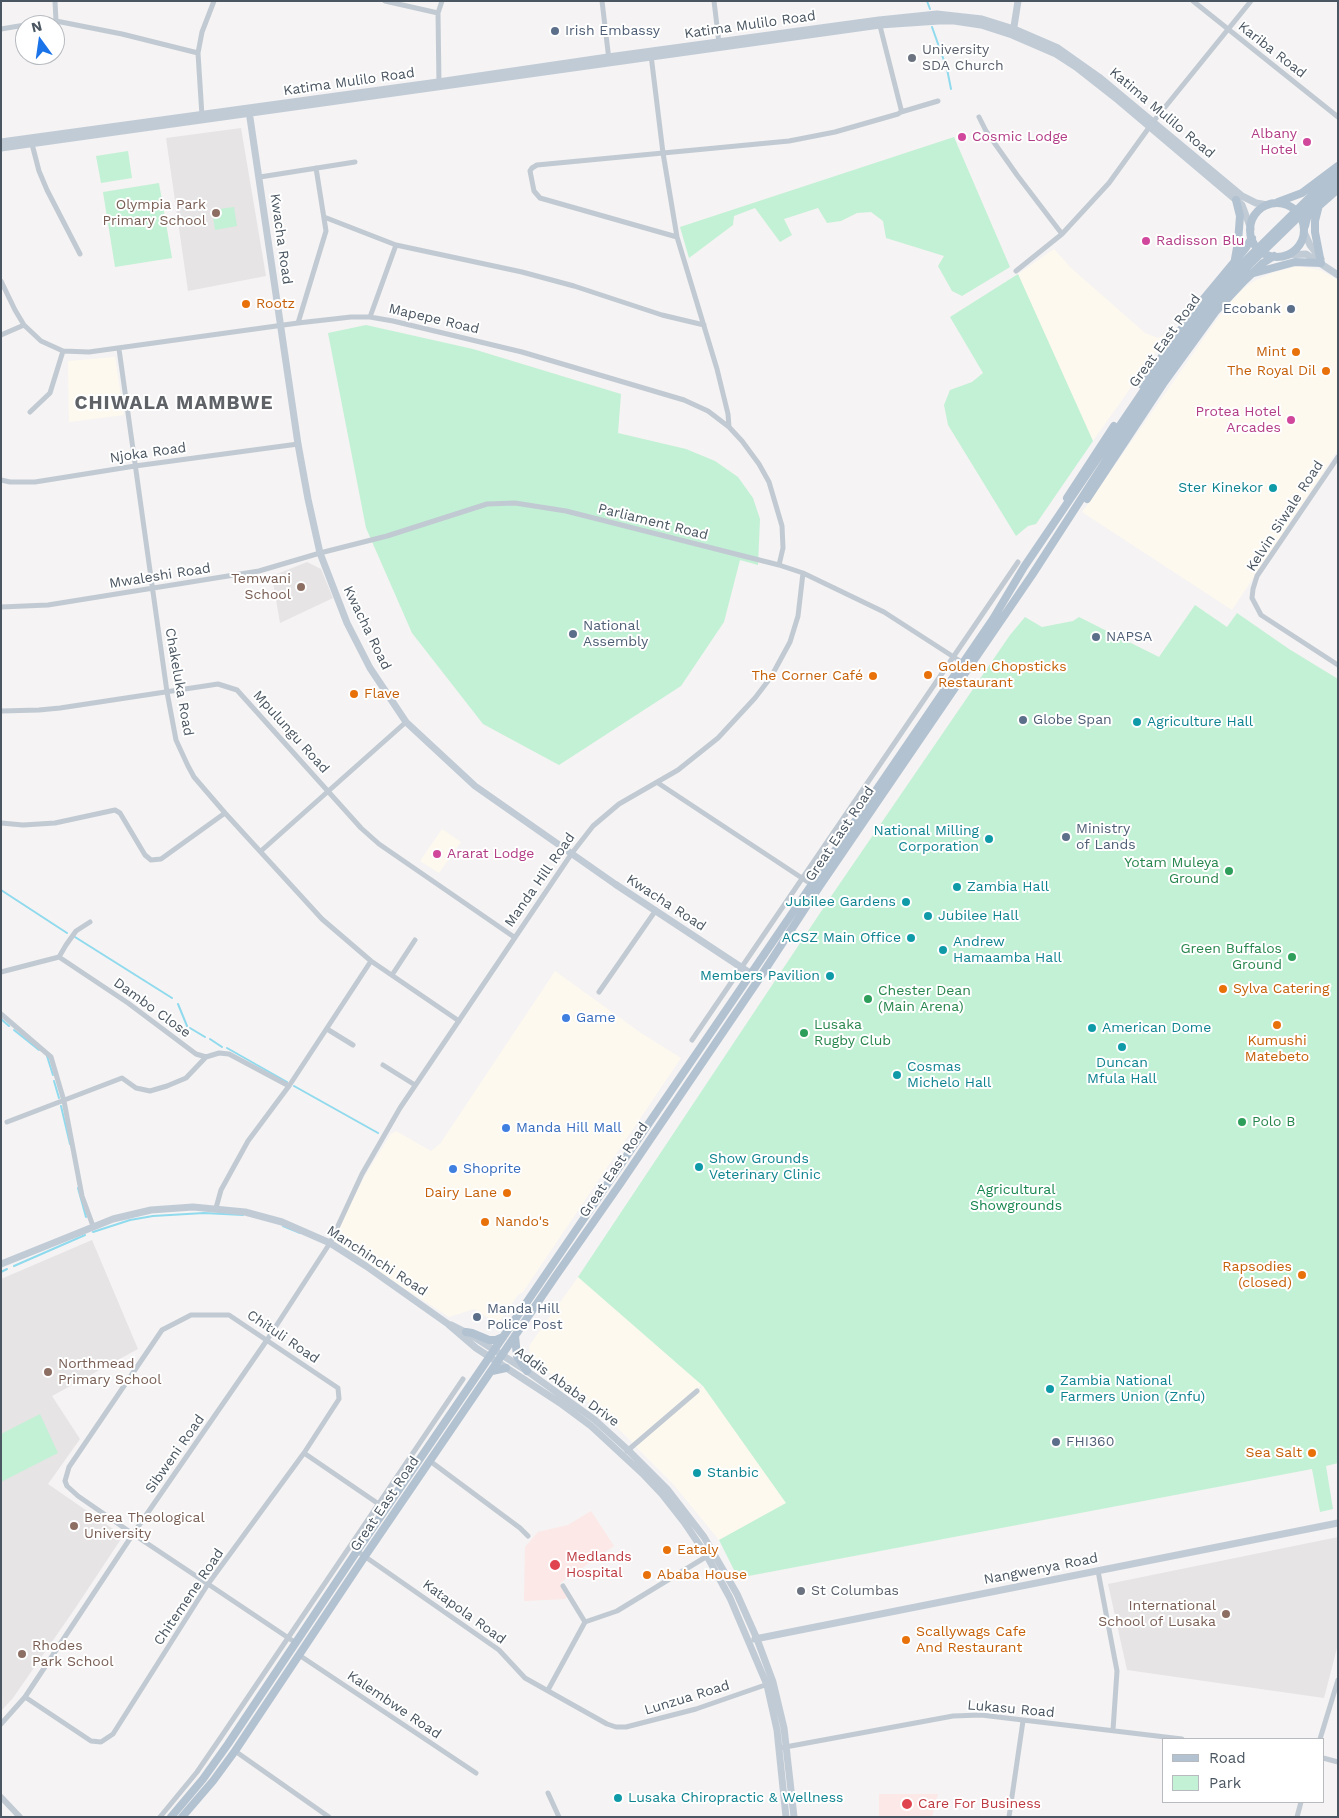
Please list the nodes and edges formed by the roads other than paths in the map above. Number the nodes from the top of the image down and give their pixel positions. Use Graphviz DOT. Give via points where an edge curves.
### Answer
graph roads {
  1 [pos="55,1"];
  2 [pos="214,1"];
  3 [pos="385,1"];
  4 [pos="442,1"];
  5 [pos="602,1"];
  6 [pos="714,1"];
  7 [pos="1018,1"];
  8 [pos="1193,1"];
  9 [pos="1252,1"];
  10 [pos="438,13"];
  11 [pos="56,15"];
  12 [pos="65,23"];
  13 [pos="879,23"];
  14 [pos="15,27"];
  15 [pos="1,29"];
  16 [pos="1228,30"];
  17 [pos="1013,32"];
  18 [pos="719,45"];
  19 [pos="198,53"];
  20 [pos="651,55"];
  21 [pos="609,60"];
  22 [pos="439,85"];
  23 [pos="938,101"];
  24 [pos="249,110"];
  25 [pos="901,112"];
  26 [pos="202,116"];
  27 [pos="979,117"];
  28 [pos="1338,117"];
  29 [pos="1151,125"];
  30 [pos="1,142"];
  31 [pos="32,144"];
  32 [pos="1,148"];
  33 [pos="663,153"];
  34 [pos="355,162"];
  35 [pos="1338,166"];
  36 [pos="316,168"];
  37 [pos="1338,174"];
  38 [pos="260,177"];
  39 [pos="1338,182"];
  40 [pos="1338,189"];
  41 [pos="1236,200"];
  42 [pos="1316,200"];
  43 [pos="1272,204"];
  44 [pos="324,218"];
  45 [pos="1251,229"];
  46 [pos="1304,230"];
  47 [pos="1062,234"];
  48 [pos="677,236"];
  49 [pos="1252,238"];
  50 [pos="396,245"];
  51 [pos="80,254"];
  52 [pos="1287,255"];
  53 [pos="1274,256"];
  54 [pos="1320,261"];
  55 [pos="1244,266"];
  56 [pos="1338,270"];
  57 [pos="1016,271"];
  58 [pos="1338,275"];
  59 [pos="1,281"];
  60 [pos="370,317"];
  61 [pos="298,323"];
  62 [pos="24,325"];
  63 [pos="704,325"];
  64 [pos="280,326"];
  65 [pos="1,335"];
  66 [pos="119,349"];
  67 [pos="64,351"];
  68 [pos="30,412"];
  69 [pos="729,427"];
  70 [pos="298,444"];
  71 [pos="1338,457"];
  72 [pos="135,466"];
  73 [pos="1,480"];
  74 [pos="320,553"];
  75 [pos="1018,562"];
  76 [pos="779,565"];
  77 [pos="804,573"];
  78 [pos="152,587"];
  79 [pos="1,607"];
  80 [pos="953,656"];
  81 [pos="963,663"];
  82 [pos="1338,666"];
  83 [pos="167,692"];
  84 [pos="1,711"];
  85 [pos="406,722"];
  86 [pos="658,782"];
  87 [pos="328,790"];
  88 [pos="225,813"];
  89 [pos="1,823"];
  90 [pos="261,851"];
  91 [pos="572,853"];
  92 [pos="802,879"];
  93 [pos="811,884"];
  94 [pos="656,910"];
  95 [pos="90,922"];
  96 [pos="514,937"];
  97 [pos="415,940"];
  98 [pos="59,957"];
  99 [pos="371,961"];
  100 [pos="741,967"];
  101 [pos="1,972"];
  102 [pos="751,974"];
  103 [pos="392,975"];
  104 [pos="759,979"];
  105 [pos="599,992"];
  106 [pos="1,1014"];
  107 [pos="459,1021"];
  108 [pos="327,1029"];
  109 [pos="692,1040"];
  110 [pos="353,1045"];
  111 [pos="206,1057"];
  112 [pos="383,1066"];
  113 [pos="415,1085"];
  114 [pos="289,1086"];
  115 [pos="64,1102"];
  116 [pos="7,1122"];
  117 [pos="216,1208"];
  118 [pos="94,1226"];
  119 [pos="330,1243"];
  120 [pos="1,1264"];
  121 [pos="448,1324"];
  122 [pos="466,1332"];
  123 [pos="515,1336"];
  124 [pos="503,1337"];
  125 [pos="267,1340"];
  126 [pos="494,1350"];
  127 [pos="489,1357"];
  128 [pos="500,1359"];
  129 [pos="506,1368"];
  130 [pos="492,1370"];
  131 [pos="527,1372"];
  132 [pos="463,1379"];
  133 [pos="338,1388"];
  134 [pos="697,1391"];
  135 [pos="626,1452"];
  136 [pos="304,1453"];
  137 [pos="430,1461"];
  138 [pos="378,1504"];
  139 [pos="386,1509"];
  140 [pos="1338,1524"];
  141 [pos="133,1534"];
  142 [pos="528,1536"];
  143 [pos="357,1551"];
  144 [pos="714,1552"];
  145 [pos="365,1556"];
  146 [pos="707,1556"];
  147 [pos="1098,1571"];
  148 [pos="208,1584"];
  149 [pos="563,1586"];
  150 [pos="586,1622"];
  151 [pos="770,1636"];
  152 [pos="288,1638"];
  153 [pos="753,1640"];
  154 [pos="296,1643"];
  155 [pos="762,1651"];
  156 [pos="299,1655"];
  157 [pos="1338,1680"];
  158 [pos="770,1683"];
  159 [pos="548,1690"];
  160 [pos="25,1697"];
  161 [pos="1023,1721"];
  162 [pos="1,1724"];
  163 [pos="607,1724"];
  164 [pos="1112,1730"];
  165 [pos="1174,1738"];
  166 [pos="1320,1738"];
  167 [pos="784,1747"];
  168 [pos="235,1751"];
  169 [pos="1324,1758"];
  170 [pos="1338,1762"];
  171 [pos="476,1773"];
  172 [pos="548,1793"];
  173 [pos="3,1801"];
  174 [pos="1301,1803"];
  175 [pos="20,1817"];
  176 [pos="160,1817"];
  177 [pos="171,1817"];
  178 [pos="182,1817"];
  179 [pos="329,1817"];
  180 [pos="560,1817"];
  181 [pos="786,1817"];
  182 [pos="794,1817"];
  183 [pos="1009,1817"];
  184 [pos="1297,1817"];
  1 -- 11 [label="street"];
  2 -- 19 [label="street"];
  3 -- 10 [label="street"];
  4 -- 10 [label="street"];
  5 -- 21 [label="street"];
  6 -- 18 [label="street"];
  7 -- 17 [label="main road"];
  8 -- 16 [label="street, Kariba Road"];
  9 -- 16 [label="street"];
  10 -- 22 [label="street"];
  12 -- 19 [label="street"];
  13 -- 17 [label="main road, Katima Mulilo Road" via="937,14 982,19"];
  13 -- 18 [label="main road, Katima Mulilo Road"];
  13 -- 25 [label="street"];
  14 -- 15 [label="street"];
  16 -- 28 [label="street, Kariba Road"];
  16 -- 29 [label="street"];
  17 -- 29 [label="main road, Katima Mulilo Road" via="1048,42 1080,62"];
  18 -- 20 [label="main road, Katima Mulilo Road"];
  19 -- 26 [label="street"];
  20 -- 21 [label="main road, Katima Mulilo Road"];
  20 -- 33 [label="street"];
  21 -- 22 [label="main road, Katima Mulilo Road"];
  22 -- 24 [label="main road, Katima Mulilo Road"];
  23 -- 25 [label="street"];
  24 -- 26 [label="main road, Katima Mulilo Road"];
  24 -- 38 [label="main road, Kwacha Road"];
  25 -- 33 [label="street" via="835,132 789,140"];
  26 -- 30 [label="main road, Katima Mulilo Road"];
  26 -- 31 [label="main road, Katima Mulilo Road"];
  27 -- 47 [label="street" via="986,132"];
  29 -- 41 [label="main road, Katima Mulilo Road"];
  29 -- 43 [label="main road, Katima Mulilo Road" via="1242,196 1256,203"];
  29 -- 47 [label="street" via="1108,183"];
  31 -- 32 [label="main road, Katima Mulilo Road"];
  31 -- 51 [label="street" via="46,190"];
  33 -- 48 [label="street"];
  33 -- 48 [label="street" via="537,165 530,171 534,191 540,198"];
  34 -- 36 [label="street"];
  35 -- 43 [label="main road" via="1302,193"];
  36 -- 38 [label="street"];
  36 -- 44 [label="street"];
  37 -- 42 [label="main road, Great East Road"];
  38 -- 64 [label="main road, Kwacha Road"];
  39 -- 42 [label="main road, Great East Road"];
  40 -- 42 [label="main road, Great East Road"];
  41 -- 45 [label="main road, Katima Mulilo Road" via="1245,210"];
  41 -- 55 [label="main road" via="1240,211"];
  42 -- 46 [label="main road, Great East Road"];
  42 -- 54 [label="main road" via="1315,226"];
  42 -- 55 [label="main road, Great East Road, bridge"];
  43 -- 45 [label="main road" via="1254,216"];
  43 -- 46 [label="main road" via="1293,208 1300,214"];
  44 -- 50 [label="street"];
  44 -- 61 [label="street" via="326,231"];
  45 -- 49 [label="main road"];
  46 -- 52 [label="main road" via="1299,246"];
  46 -- 54 [label="main road"];
  47 -- 57 [label="street"];
  48 -- 63 [label="street"];
  49 -- 53 [label="main road" via="1260,250"];
  49 -- 55 [label="main road, Great East Road"];
  50 -- 60 [label="street"];
  50 -- 63 [label="street" via="522,272"];
  52 -- 53 [label="main road"];
  52 -- 54 [label="main road" via="1306,254"];
  53 -- 55 [label="main road, Great East Road"];
  54 -- 55 [label="main road"];
  54 -- 56 [label="main road"];
  54 -- 58 [label="main road"];
  55 -- 81 [label="main road, Great East Road" via="1201,312 1157,373"];
  55 -- 104 [label="main road, Great East Road" via="1161,376"];
  59 -- 62 [label="street, Mapepe Road"];
  60 -- 61 [label="street, Mapepe Road"];
  60 -- 69 [label="street, Mapepe Road" via="522,352 684,400 708,411"];
  61 -- 64 [label="street, Mapepe Road"];
  62 -- 65 [label="street"];
  62 -- 67 [label="street, Mapepe Road" via="41,341"];
  63 -- 69 [label="street"];
  64 -- 66 [label="street, Mapepe Road"];
  64 -- 70 [label="main road, Kwacha Road"];
  66 -- 67 [label="street, Mapepe Road"];
  66 -- 72 [label="street, Chakeluka Road"];
  67 -- 68 [label="street" via="50,393"];
  69 -- 76 [label="street, Mapepe Road" via="770,482 782,526 783,548"];
  70 -- 72 [label="street, Njoka Road"];
  70 -- 74 [label="main road, Kwacha Road"];
  71 -- 82 [label="street, Kelvin Siwale Road" via="1257,576 1252,598 1262,615"];
  72 -- 73 [label="street, Njoka Road" via="36,482"];
  72 -- 78 [label="street, Chakeluka Road"];
  74 -- 76 [label="street, Parliament Road" via="387,536 487,504 515,503 566,511"];
  74 -- 78 [label="street, Mwaleshi Road" via="260,571"];
  74 -- 85 [label="main road, Kwacha Road" via="347,623 370,668"];
  75 -- 80 [label="street"];
  76 -- 77 [label="street, Parliament Road"];
  77 -- 80 [label="street, Parliament Road" via="884,612"];
  77 -- 86 [label="street, Manda Hill Road" via="798,616 790,642 771,677 718,738"];
  78 -- 79 [label="street, Mwaleshi Road" via="48,605"];
  78 -- 83 [label="street, Chakeluka Road"];
  80 -- 81 [label="street, Parliament Road"];
  80 -- 92 [label="street"];
  81 -- 93 [label="main road, Great East Road"];
  83 -- 84 [label="street, Mpulungu Road" via="39,710"];
  83 -- 87 [label="street, Mpulungu Road" via="218,684 237,690"];
  83 -- 88 [label="street, Chakeluka Road" via="176,740 188,766 194,778"];
  85 -- 87 [label="street"];
  85 -- 91 [label="main road, Kwacha Road" via="475,786"];
  86 -- 91 [label="street, Manda Hill Road" via="619,804 592,826"];
  86 -- 92 [label="street"];
  87 -- 90 [label="street"];
  87 -- 96 [label="street, Mpulungu Road" via="379,844"];
  88 -- 89 [label="street" via="161,859 151,860 115,810 55,823"];
  88 -- 90 [label="street, Chakeluka Road"];
  90 -- 99 [label="street, Chakeluka Road" via="322,919"];
  91 -- 94 [label="main road, Kwacha Road"];
  91 -- 96 [label="street, Manda Hill Road"];
  92 -- 93 [label="street"];
  92 -- 100 [label="street"];
  93 -- 102 [label="main road, Great East Road"];
  94 -- 100 [label="main road, Kwacha Road"];
  94 -- 105 [label="street"];
  95 -- 98 [label="street" via="76,931"];
  96 -- 107 [label="street, Manda Hill Road"];
  97 -- 103 [label="street"];
  98 -- 101 [label="street"];
  98 -- 111 [label="street, Dambo Close" via="196,1054"];
  99 -- 103 [label="street, Chakeluka Road"];
  99 -- 108 [label="street"];
  100 -- 102 [label="main road, Kwacha Road"];
  100 -- 109 [label="street"];
  102 -- 104 [label="main road, Kwacha Road"];
  102 -- 124 [label="main road, Great East Road"];
  103 -- 107 [label="street, Chakeluka Road"];
  104 -- 123 [label="main road, Great East Road"];
  106 -- 115 [label="street" via="51,1057"];
  107 -- 113 [label="street, Manda Hill Road"];
  108 -- 110 [label="street"];
  108 -- 114 [label="street"];
  111 -- 114 [label="street" via="229,1054"];
  111 -- 115 [label="street" via="186,1078 168,1086 150,1091 136,1088 122,1078"];
  112 -- 113 [label="street"];
  113 -- 119 [label="street, Manda Hill Road" via="362,1174"];
  114 -- 117 [label="street" via="248,1141 221,1190"];
  115 -- 116 [label="street"];
  115 -- 118 [label="street" via="82,1196"];
  117 -- 118 [label="main road, Manchinchi Road" via="186,1206 151,1210"];
  117 -- 119 [label="main road, Manchinchi Road" via="272,1219"];
  118 -- 120 [label="main road, Manchinchi Road"];
  119 -- 121 [label="main road, Manchinchi Road"];
  119 -- 125 [label="street, Sibweni Road"];
  121 -- 122 [label="main road, Manchinchi Road"];
  121 -- 127 [label="main road, Manchinchi Road"];
  122 -- 124 [label="main road" via="489,1340"];
  122 -- 126 [label="main road, Manchinchi Road"];
  123 -- 128 [label="main road, Great East Road"];
  123 -- 131 [label="main road" via="517,1356"];
  124 -- 126 [label="main road, Great East Road"];
  125 -- 133 [label="street, Chituli Road"];
  125 -- 141 [label="street, Sibweni Road"];
  125 -- 141 [label="street, Chituli Road" via="229,1315 191,1315 162,1330 65,1476 67,1486 78,1496"];
  126 -- 127 [label="main road, Great East Road"];
  126 -- 128 [label="main road, Addis Ababa Drive"];
  127 -- 128 [label="main road, Addis Ababa Drive"];
  127 -- 139 [label="main road, Great East Road"];
  128 -- 129 [label="main road, Addis Ababa Drive"];
  128 -- 130 [label="main road, Great East Road"];
  128 -- 131 [label="main road, Addis Ababa Drive"];
  129 -- 130 [label="main road"];
  129 -- 135 [label="main road, Addis Ababa Drive"];
  130 -- 137 [label="main road, Great East Road"];
  131 -- 135 [label="main road, Addis Ababa Drive" via="595,1420"];
  132 -- 138 [label="street"];
  133 -- 136 [label="street, Chitemene Road" via="339,1399"];
  134 -- 135 [label="street"];
  135 -- 144 [label="main road, Addis Ababa Drive" via="666,1489"];
  135 -- 146 [label="main road, Addis Ababa Drive" via="662,1494"];
  136 -- 138 [label="street"];
  136 -- 148 [label="street, Chitemene Road"];
  137 -- 142 [label="street"];
  137 -- 145 [label="main road, Great East Road"];
  138 -- 139 [label="street"];
  138 -- 152 [label="street"];
  139 -- 143 [label="main road, Great East Road"];
  140 -- 147 [label="main road, Nangwenya Road"];
  141 -- 148 [label="street"];
  141 -- 160 [label="street, Sibweni Road"];
  143 -- 145 [label="street, Katapola Road"];
  143 -- 154 [label="main road, Great East Road"];
  144 -- 146 [label="street"];
  144 -- 153 [label="main road, Addis Ababa Drive" via="737,1594"];
  145 -- 156 [label="main road, Great East Road"];
  145 -- 159 [label="street, Katapola Road" via="499,1650 525,1678"];
  146 -- 150 [label="street" via="617,1611"];
  146 -- 153 [label="main road, Addis Ababa Drive"];
  147 -- 151 [label="main road, Nangwenya Road"];
  147 -- 164 [label="street" via="1117,1671"];
  148 -- 152 [label="street"];
  148 -- 160 [label="street, Chitemene Road" via="113,1734 101,1742 91,1741"];
  149 -- 150 [label="street"];
  150 -- 159 [label="street"];
  151 -- 153 [label="main road, Nangwenya Road"];
  151 -- 155 [label="main road"];
  152 -- 154 [label="street"];
  152 -- 176 [label="street" via="197,1772"];
  153 -- 155 [label="main road, Addis Ababa Drive"];
  153 -- 158 [label="main road, Addis Ababa Drive"];
  154 -- 177 [label="main road, Great East Road" via="203,1779"];
  155 -- 158 [label="main road, Addis Ababa Drive"];
  156 -- 168 [label="main road, Great East Road"];
  156 -- 171 [label="street, Kalembwe Road"];
  157 -- 166 [label="street"];
  158 -- 163 [label="street, Lunzua Road" via="696,1709 626,1728"];
  158 -- 167 [label="main road, Addis Ababa Drive"];
  159 -- 163 [label="street, Katapola Road"];
  160 -- 162 [label="street, Sibweni Road"];
  161 -- 164 [label="street, Lukasu Road"];
  161 -- 167 [label="street, Lukasu Road" via="981,1715 954,1716"];
  161 -- 183 [label="street"];
  164 -- 165 [label="street, Lukasu Road"];
  167 -- 181 [label="main road, Addis Ababa Drive"];
  167 -- 182 [label="main road, Addis Ababa Drive"];
  168 -- 178 [label="main road, Great East Road"];
  168 -- 179 [label="street"];
  169 -- 170 [label="street"];
  172 -- 180 [label="street"];
  173 -- 175 [label="street"];
  174 -- 184 [label="street"];
}
